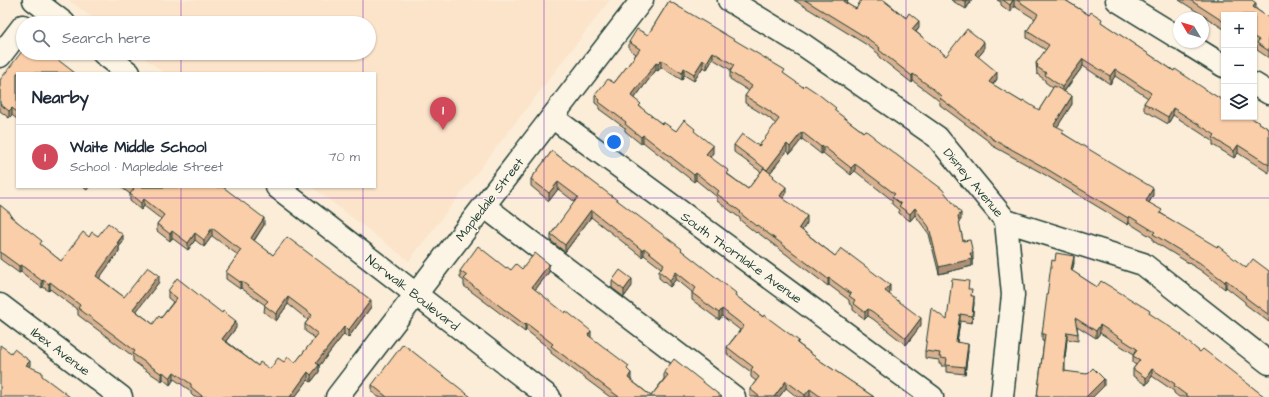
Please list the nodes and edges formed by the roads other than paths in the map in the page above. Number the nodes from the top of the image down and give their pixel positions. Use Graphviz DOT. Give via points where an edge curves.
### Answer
graph roads {
  1 [pos="642,0"];
  2 [pos="729,0"];
  3 [pos="1117,0"];
  4 [pos="37,2"];
  5 [pos="30,16"];
  6 [pos="55,16"];
  7 [pos="1173,34"];
  8 [pos="16,35"];
  9 [pos="1195,48"];
  10 [pos="0,56"];
  11 [pos="112,60"];
  12 [pos="1221,64"];
  13 [pos="128,72"];
  14 [pos="1257,86"];
  15 [pos="1269,93"];
  16 [pos="552,117"];
  17 [pos="278,188"];
  18 [pos="484,206"];
  19 [pos="1006,221"];
  20 [pos="416,294"];
  21 [pos="0,305"];
  22 [pos="1269,363"];
  23 [pos="121,397"];
  24 [pos="336,397"];
  25 [pos="549,397"];
  26 [pos="734,397"];
  27 [pos="932,397"];
  28 [pos="1002,397"];
  1 -- 16 [label="street, Mapledale Street"];
  2 -- 19 [label="street, Disney Avenue" via="806,46 937,137"];
  3 -- 7 [label="street"];
  4 -- 5 [label="street"];
  4 -- 6 [label="street"];
  8 -- 10 [label="street"];
  9 -- 12 [label="street"];
  11 -- 13 [label="street"];
  14 -- 15 [label="street"];
  16 -- 18 [label="street, Mapledale Street"];
  16 -- 27 [label="street, South Thornlake Avenue"];
  17 -- 20 [label="street, Norwalk Boulevard"];
  18 -- 20 [label="street, Mapledale Street"];
  18 -- 26 [label="street"];
  19 -- 22 [label="street, Disney Avenue" via="1142,264"];
  19 -- 28 [label="street" via="1013,294"];
  20 -- 24 [label="street, Mapledale Street"];
  20 -- 25 [label="street, Norwalk Boulevard"];
  21 -- 23 [label="street, Ibex Avenue"];
}
